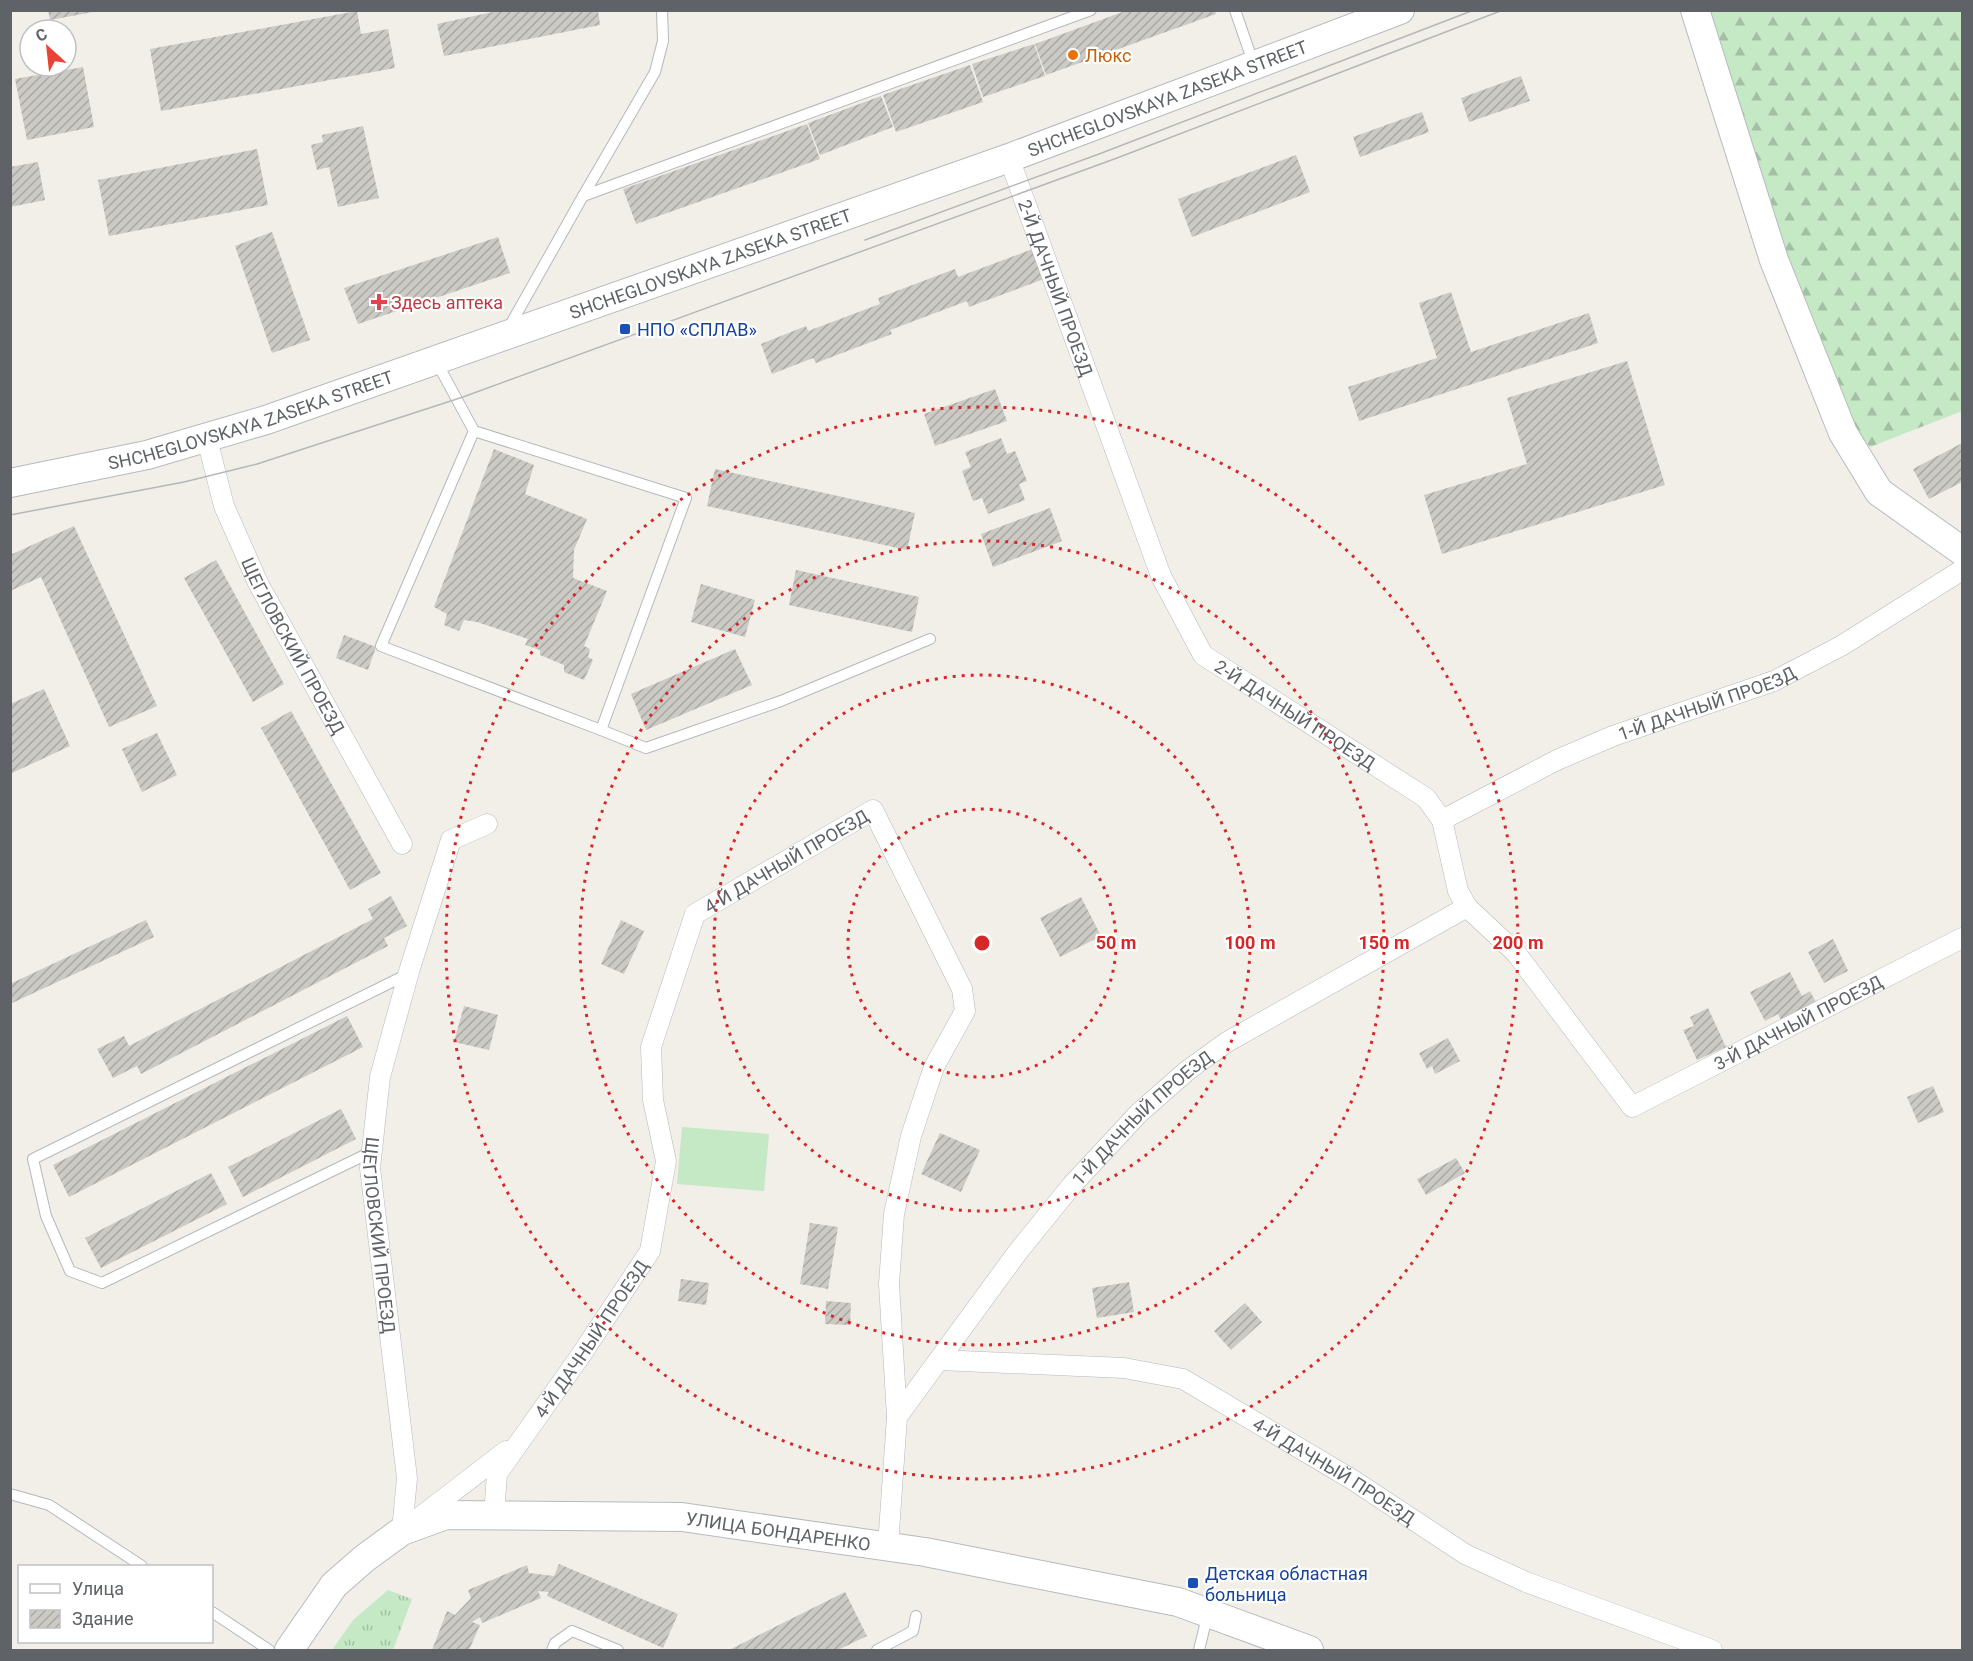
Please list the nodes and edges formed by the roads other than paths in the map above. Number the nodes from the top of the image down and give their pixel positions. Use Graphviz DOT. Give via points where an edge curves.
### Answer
graph roads {
  1 [pos="662,10"];
  2 [pos="1091,10"];
  3 [pos="1235,10"];
  4 [pos="1400,10"];
  5 [pos="1695,10"];
  6 [pos="1254,66"];
  7 [pos="1009,158"];
  8 [pos="583,196"];
  9 [pos="504,337"];
  10 [pos="436,361"];
  11 [pos="474,431"];
  12 [pos="207,439"];
  13 [pos="10,483"];
  14 [pos="1962,551"];
  15 [pos="1962,570"];
  16 [pos="930,639"];
  17 [pos="601,730"];
  18 [pos="1442,820"];
  19 [pos="487,824"];
  20 [pos="402,844"];
  21 [pos="1467,907"];
  22 [pos="1962,938"];
  23 [pos="408,974"];
  24 [pos="1632,1107"];
  25 [pos="371,1152"];
  26 [pos="939,1360"];
  27 [pos="897,1417"];
  28 [pos="520,1440"];
  29 [pos="10,1494"];
  30 [pos="494,1516"];
  31 [pos="402,1531"];
  32 [pos="888,1546"];
  33 [pos="140,1565"];
  34 [pos="213,1613"];
  35 [pos="1208,1613"];
  36 [pos="916,1616"];
  37 [pos="269,1650"];
  38 [pos="289,1650"];
  39 [pos="552,1650"];
  40 [pos="618,1650"];
  41 [pos="877,1650"];
  42 [pos="1199,1650"];
  43 [pos="1309,1650"];
  44 [pos="1712,1650"];
  1 -- 8 [label="lane" via="663,41 655,72"];
  2 -- 8 [label="lane"];
  3 -- 6 [label="lane"];
  4 -- 6 [label="street, SHCHEGLOVSKAYA ZASEKA STREET"];
  5 -- 14 [label="street" via="1774,260 1843,433 1879,492"];
  6 -- 7 [label="street, SHCHEGLOVSKAYA ZASEKA STREET"];
  7 -- 9 [label="street, SHCHEGLOVSKAYA ZASEKA STREET"];
  7 -- 18 [label="street, 2-Й ДАЧНЫЙ ПРОЕЗД" via="1161,576 1203,655 1426,798"];
  8 -- 9 [label="lane"];
  9 -- 10 [label="street, SHCHEGLOVSKAYA ZASEKA STREET"];
  10 -- 11 [label="lane"];
  10 -- 12 [label="street, SHCHEGLOVSKAYA ZASEKA STREET"];
  11 -- 17 [label="lane" via="686,498"];
  11 -- 17 [label="lane" via="381,646"];
  12 -- 13 [label="street, SHCHEGLOVSKAYA ZASEKA STREET"];
  12 -- 20 [label="street, ЩЕГЛОВСКИЙ ПРОЕЗД" via="224,506 254,574"];
  15 -- 18 [label="street, 1-Й ДАЧНЫЙ ПРОЕЗД" via="1841,646 1773,681 1613,736 1557,760"];
  16 -- 17 [label="lane" via="781,701 646,748"];
  18 -- 21 [label="street, 2-Й ДАЧНЫЙ ПРОЕЗД" via="1458,891"];
  19 -- 23 [label="street, ЩЕГЛОВСКИЙ ПРОЕЗД" via="451,840"];
  21 -- 24 [label="street, 2-Й ДАЧНЫЙ ПРОЕЗД" via="1516,953"];
  21 -- 26 [label="street, 1-Й ДАЧНЫЙ ПРОЕЗД" via="1227,1042 1188,1070 1139,1113 1072,1185"];
  22 -- 24 [label="street, 3-Й ДАЧНЫЙ ПРОЕЗД"];
  23 -- 25 [label="street, ЩЕГЛОВСКИЙ ПРОЕЗД" via="380,1077"];
  23 -- 25 [label="lane" via="33,1159 46,1216 70,1271 102,1283"];
  25 -- 31 [label="street, ЩЕГЛОВСКИЙ ПРОЕЗД" via="407,1478"];
  26 -- 27 [label="street, 1-Й ДАЧНЫЙ ПРОЕЗД"];
  26 -- 44 [label="street, 4-Й ДАЧНЫЙ ПРОЕЗД" via="1124,1368 1183,1379 1353,1480 1465,1554 1526,1582"];
  27 -- 28 [label="street, 4-Й ДАЧНЫЙ ПРОЕЗД" via="889,1284 894,1214 911,1137 934,1067 965,1011 962,989 873,810 695,914 651,1047 653,1100 666,1161 650,1251"];
  27 -- 32 [label="street, 4-Й ДАЧНЫЙ ПРОЕЗД"];
  28 -- 30 [label="street, 4-Й ДАЧНЫЙ ПРОЕЗД" via="497,1474"];
  28 -- 31 [label="street"];
  29 -- 33 [label="lane" via="49,1505"];
  30 -- 31 [label="street, УЛИЦА БОНДАРЕНКО" via="446,1515"];
  30 -- 32 [label="street, УЛИЦА БОНДАРЕНКО" via="682,1517"];
  31 -- 38 [label="street, УЛИЦА БОНДАРЕНКО" via="334,1586"];
  32 -- 35 [label="street, УЛИЦА БОНДАРЕНКО" via="1178,1602"];
  34 -- 37 [label="lane"];
  35 -- 42 [label="lane"];
  35 -- 43 [label="street, УЛИЦА БОНДАРЕНКО"];
  36 -- 41 [label="lane" via="913,1631"];
  39 -- 40 [label="lane" via="555,1643 572,1631"];
}
